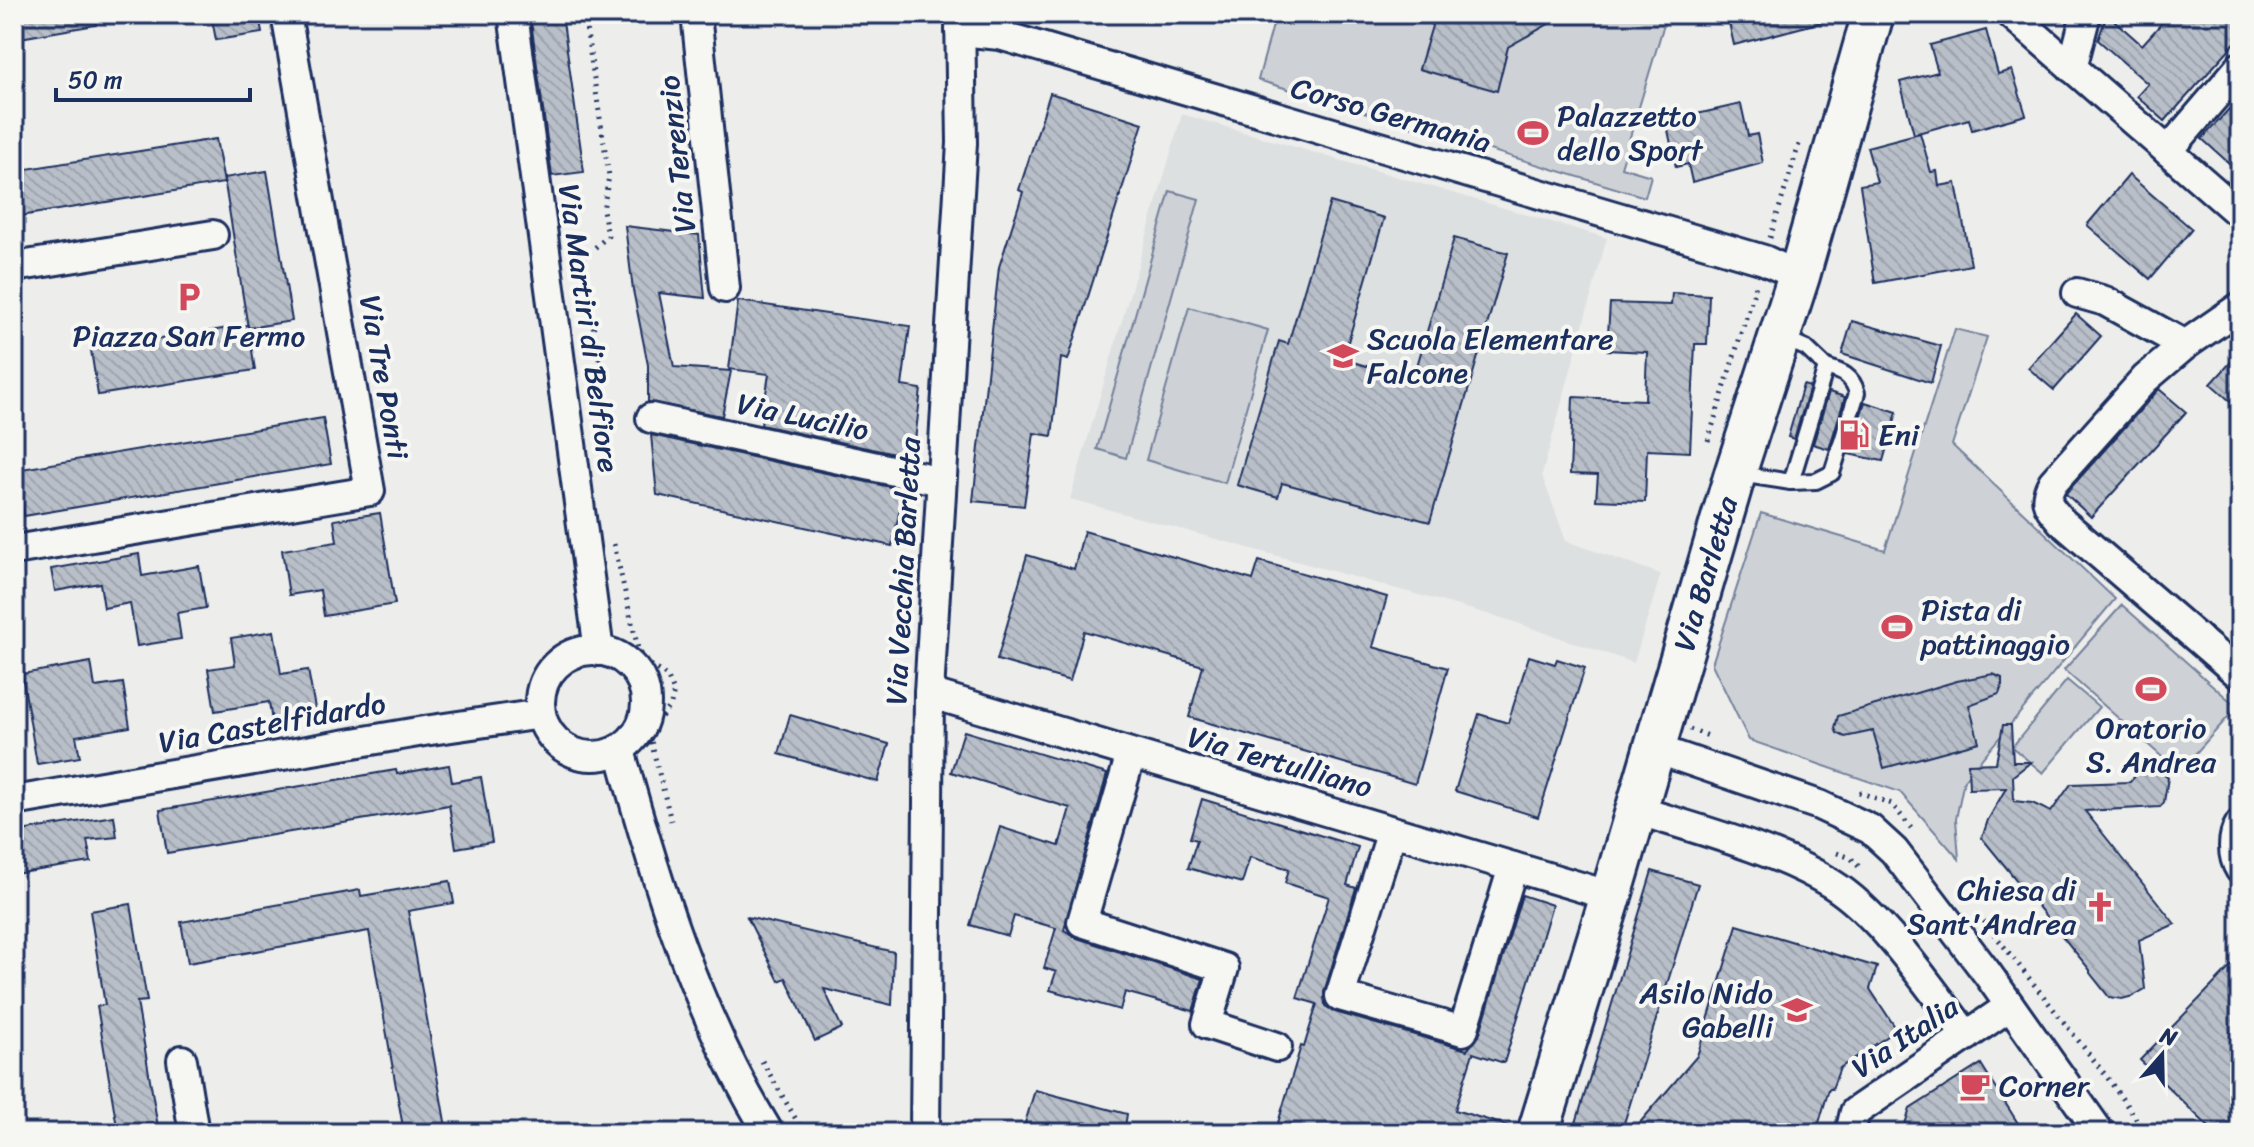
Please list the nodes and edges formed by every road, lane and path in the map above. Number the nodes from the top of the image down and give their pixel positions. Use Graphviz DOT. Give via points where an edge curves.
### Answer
graph roads {
  1 [pos="286,14"];
  2 [pos="513,14"];
  3 [pos="584,14"];
  4 [pos="696,14"];
  5 [pos="1873,14"];
  6 [pos="2011,14"];
  7 [pos="2086,14"];
  8 [pos="960,23"];
  9 [pos="2240,67"];
  10 [pos="2072,68"];
  11 [pos="2168,151"];
  12 [pos="2240,214"];
  13 [pos="213,235"];
  14 [pos="14,267"];
  15 [pos="1799,276"];
  16 [pos="725,288"];
  17 [pos="2077,293"];
  18 [pos="2240,307"];
  19 [pos="1779,336"];
  20 [pos="2185,345"];
  21 [pos="1826,367"];
  22 [pos="651,418"];
  23 [pos="1735,474"];
  24 [pos="604,476"];
  25 [pos="941,481"];
  26 [pos="1791,482"];
  27 [pos="612,535"];
  28 [pos="14,550"];
  29 [pos="599,651"];
  30 [pos="2240,675"];
  31 [pos="929,693"];
  32 [pos="541,714"];
  33 [pos="1653,748"];
  34 [pos="620,750"];
  35 [pos="1131,754"];
  36 [pos="14,801"];
  37 [pos="1636,810"];
  38 [pos="671,824"];
  39 [pos="2240,824"];
  40 [pos="1392,831"];
  41 [pos="1513,867"];
  42 [pos="2240,869"];
  43 [pos="1611,896"];
  44 [pos="2010,1006"];
  45 [pos="1967,1036"];
  46 [pos="1277,1047"];
  47 [pos="758,1053"];
  48 [pos="182,1060"];
  49 [pos="194,1133"];
  50 [pos="769,1133"];
  51 [pos="804,1133"];
  52 [pos="925,1133"];
  53 [pos="1538,1133"];
  54 [pos="1850,1133"];
  55 [pos="2100,1133"];
  1 -- 28 [label="street, Via Tre Ponti" via="370,491"];
  2 -- 29 [label="street, Via Martiri di Belfiore"];
  3 -- 24 [label="path" via="609,176 603,210 608,236 582,259 611,430"];
  4 -- 16 [label="street, Via Terenzio"];
  5 -- 15 [label="main road, Via Barletta"];
  6 -- 10 [label="street"];
  7 -- 10 [label="street"];
  8 -- 15 [label="street, Corso Germania" via="1000,30 1764,260"];
  8 -- 25 [label="street, Via Vecchia Barletta" via="962,143"];
  9 -- 11 [label="street"];
  10 -- 11 [label="street"];
  11 -- 12 [label="street"];
  13 -- 14 [label="street"];
  15 -- 19 [label="main road, Via Barletta"];
  17 -- 20 [label="street" via="2105,301"];
  18 -- 20 [label="street"];
  19 -- 21 [label="lane" via="1806,348"];
  19 -- 23 [label="main road, Via Barletta"];
  20 -- 30 [label="street" via="2145,379 2053,482 2047,504"];
  21 -- 26 [label="lane"];
  21 -- 26 [label="lane" via="1847,374 1857,393 1832,473 1816,481"];
  22 -- 25 [label="street, Via Lucilio"];
  23 -- 26 [label="lane"];
  23 -- 33 [label="main road, Via Barletta"];
  25 -- 31 [label="street, Via Vecchia Barletta"];
  27 -- 38 [label="path" via="638,649 648,664 667,676 674,691 671,704 649,733"];
  29 -- 32 [label="street" via="575,654 554,668 545,682"];
  29 -- 34 [label="street" via="629,664 646,693 642,725"];
  31 -- 35 [label="street, Via Tertulliano"];
  31 -- 52 [label="street, Via Vecchia Barletta"];
  32 -- 34 [label="street" via="547,730 572,752 588,756"];
  32 -- 36 [label="street, Via Castelfidardo"];
  33 -- 37 [label="main road, Via Barletta"];
  33 -- 44 [label="street" via="1819,805 1870,829 1894,851"];
  34 -- 50 [label="street" via="692,979 743,1090"];
  35 -- 40 [label="street, Via Tertulliano"];
  35 -- 46 [label="street" via="1082,922 1224,968 1207,1024"];
  37 -- 43 [label="main road, Via Barletta"];
  37 -- 45 [label="street" via="1787,861 1832,884 1881,927"];
  39 -- 42 [label="street" via="2234,834"];
  40 -- 41 [label="street, Via Tertulliano"];
  40 -- 41 [label="street" via="1340,996 1463,1031"];
  41 -- 43 [label="street, Via Tertulliano"];
  43 -- 53 [label="main road, Via Barletta"];
  44 -- 45 [label="street, Via Italia"];
  44 -- 55 [label="street"];
  45 -- 54 [label="street, Via Italia" via="1855,1112"];
  47 -- 51 [label="path"];
  48 -- 49 [label="street"];
}
